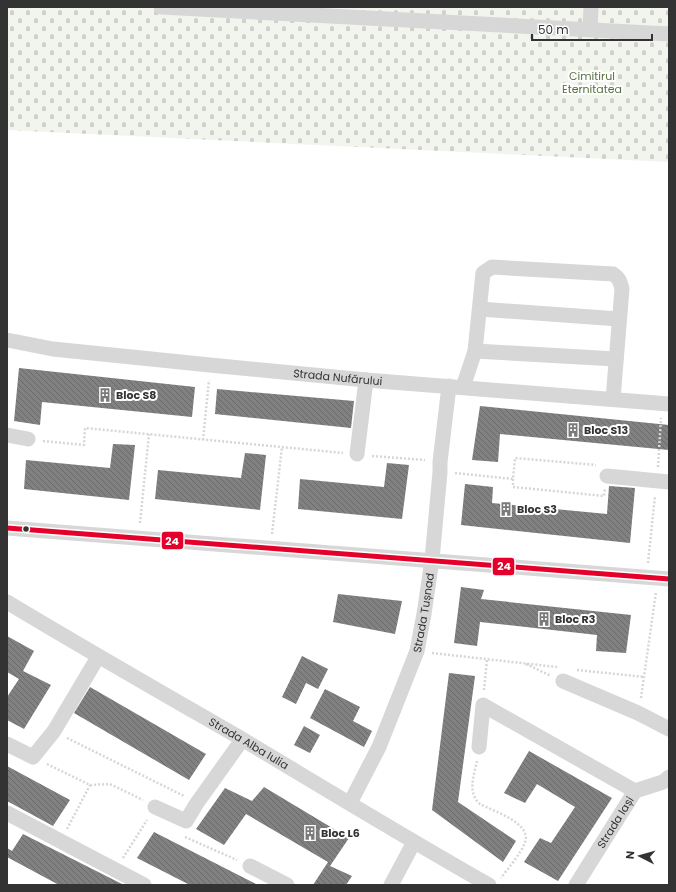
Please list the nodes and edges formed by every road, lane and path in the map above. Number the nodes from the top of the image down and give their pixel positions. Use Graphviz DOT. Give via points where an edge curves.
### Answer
graph roads {
  1 [pos="161,7"];
  2 [pos="591,7"];
  3 [pos="590,29"];
  4 [pos="669,34"];
  5 [pos="480,309"];
  6 [pos="619,319"];
  7 [pos="7,340"];
  8 [pos="475,351"];
  9 [pos="616,359"];
  10 [pos="210,365"];
  11 [pos="366,380"];
  12 [pos="456,386"];
  13 [pos="613,399"];
  14 [pos="669,404"];
  15 [pos="149,434"];
  16 [pos="7,435"];
  17 [pos="28,439"];
  18 [pos="203,440"];
  19 [pos="282,447"];
  20 [pos="357,454"];
  21 [pos="440,467"];
  22 [pos="607,476"];
  23 [pos="513,479"];
  24 [pos="669,482"];
  25 [pos="7,528"];
  26 [pos="138,537"];
  27 [pos="270,548"];
  28 [pos="432,560"];
  29 [pos="664,578"];
  30 [pos="7,602"];
  31 [pos="417,651"];
  32 [pos="98,657"];
  33 [pos="487,660"];
  34 [pos="524,663"];
  35 [pos="577,670"];
  36 [pos="562,675"];
  37 [pos="644,677"];
  38 [pos="483,705"];
  39 [pos="638,713"];
  40 [pos="669,729"];
  41 [pos="54,731"];
  42 [pos="242,740"];
  43 [pos="7,744"];
  44 [pos="479,747"];
  45 [pos="33,757"];
  46 [pos="669,777"];
  47 [pos="90,785"];
  48 [pos="635,791"];
  49 [pos="197,803"];
  50 [pos="350,803"];
  51 [pos="155,807"];
  52 [pos="7,813"];
  53 [pos="186,822"];
  54 [pos="61,841"];
  55 [pos="414,842"];
  56 [pos="250,866"];
  57 [pos="115,870"];
  58 [pos="495,882"];
  59 [pos="144,885"];
  60 [pos="287,885"];
  61 [pos="391,885"];
  62 [pos="576,885"];
  1 -- 3 [label="street"];
  2 -- 3 [label="street"];
  3 -- 4 [label="street"];
  5 -- 6 [label="street"];
  5 -- 6 [label="street, Strada Tușnad" via="483,273 492,267 613,274 620,281 622,289"];
  5 -- 8 [label="street, Strada Tușnad"];
  6 -- 9 [label="street"];
  7 -- 10 [label="street, Strada Nufărului" via="53,349"];
  8 -- 9 [label="street"];
  8 -- 12 [label="street, Strada Tușnad"];
  9 -- 13 [label="street"];
  10 -- 11 [label="street, Strada Nufărului"];
  10 -- 18 [label="path"];
  11 -- 12 [label="street, Strada Nufărului"];
  11 -- 20 [label="street"];
  12 -- 13 [label="street, Strada Nufărului"];
  12 -- 21 [label="street, Strada Tușnad"];
  13 -- 14 [label="street, Strada Nufărului"];
  15 -- 17 [label="path" via="85,428 84,445"];
  15 -- 18 [label="path"];
  15 -- 26 [label="path"];
  16 -- 17 [label="street"];
  18 -- 19 [label="path"];
  19 -- 20 [label="path"];
  19 -- 27 [label="path"];
  20 -- 21 [label="path"];
  21 -- 23 [label="path"];
  21 -- 28 [label="street, Strada Tușnad"];
  22 -- 23 [label="path" via="604,496 513,487"];
  22 -- 23 [label="path" via="608,466 515,458"];
  22 -- 24 [label="street"];
  25 -- 26 [label="street"];
  26 -- 27 [label="street"];
  27 -- 28 [label="street"];
  28 -- 29 [label="street"];
  28 -- 31 [label="street, Strada Tușnad"];
  29 -- 37 [label="path"];
  30 -- 32 [label="street, Strada Alba Iulia"];
  31 -- 33 [label="path"];
  31 -- 50 [label="street, Strada Tușnad" via="379,747"];
  32 -- 41 [label="street"];
  32 -- 42 [label="street, Strada Alba Iulia"];
  33 -- 34 [label="path"];
  33 -- 38 [label="path"];
  34 -- 36 [label="path"];
  34 -- 36 [label="path"];
  35 -- 37 [label="path"];
  36 -- 39 [label="street"];
  37 -- 39 [label="path"];
  38 -- 44 [label="street"];
  38 -- 48 [label="street"];
  39 -- 40 [label="street"];
  41 -- 45 [label="street"];
  41 -- 49 [label="path"];
  42 -- 49 [label="street"];
  42 -- 50 [label="street, Strada Alba Iulia"];
  43 -- 45 [label="street"];
  44 -- 58 [label="path" via="472,785 473,796 480,804 519,824 526,835 523,847"];
  45 -- 47 [label="path"];
  46 -- 48 [label="street, Strada Iași" via="663,782"];
  47 -- 51 [label="path" via="110,784"];
  47 -- 54 [label="path"];
  48 -- 62 [label="street, Strada Iași"];
  49 -- 53 [label="street"];
  50 -- 55 [label="street, Strada Alba Iulia"];
  51 -- 53 [label="street"];
  51 -- 57 [label="path"];
  52 -- 54 [label="street"];
  53 -- 56 [label="path" via="184,836"];
  54 -- 57 [label="street"];
  55 -- 58 [label="street, Strada Alba Iulia"];
  55 -- 61 [label="street"];
  56 -- 60 [label="street"];
  57 -- 59 [label="street"];
}
